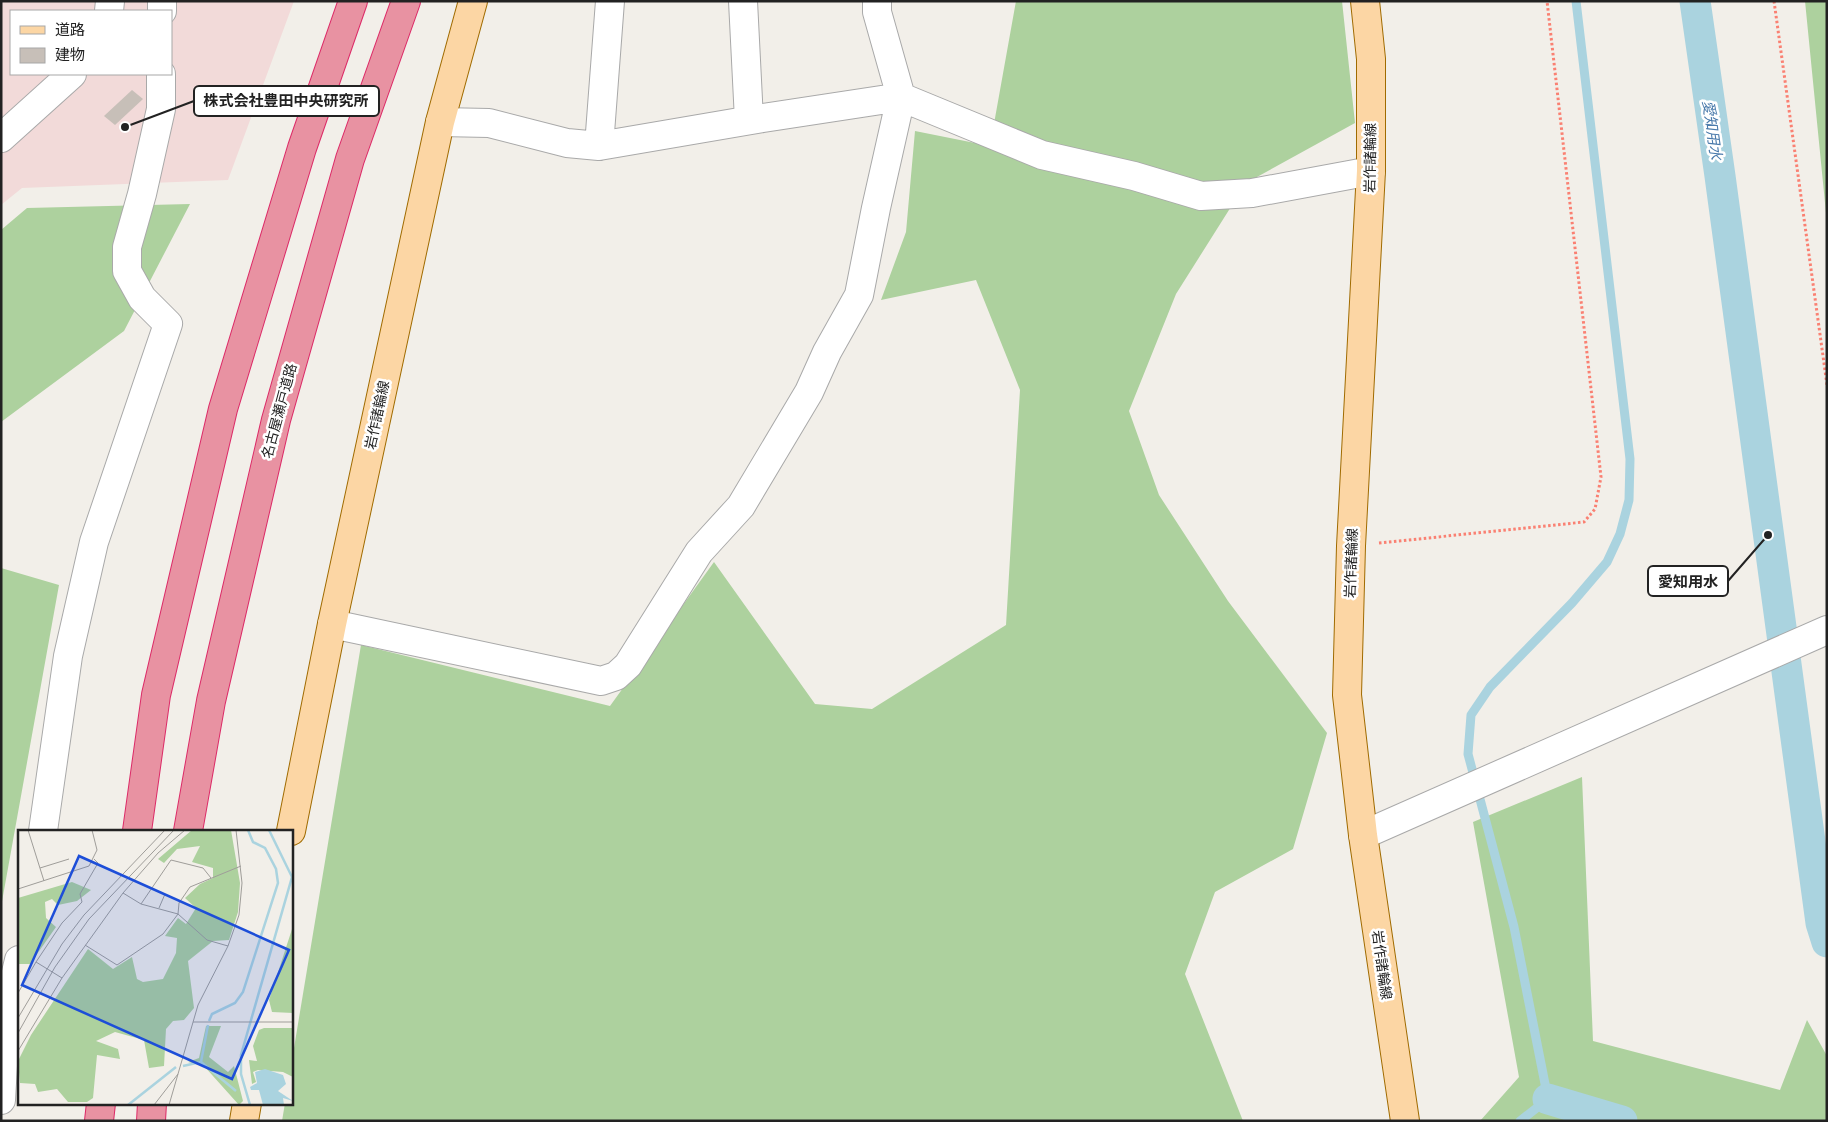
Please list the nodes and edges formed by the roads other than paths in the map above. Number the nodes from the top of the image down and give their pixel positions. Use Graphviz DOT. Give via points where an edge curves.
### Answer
graph roads {
  1 [pos="353,1"];
  2 [pos="406,1"];
  3 [pos="473,1"];
  4 [pos="610,1"];
  5 [pos="743,1"];
  6 [pos="877,1"];
  7 [pos="1365,1"];
  8 [pos="71,75"];
  9 [pos="161,75"];
  10 [pos="901,97"];
  11 [pos="749,120"];
  12 [pos="440,122"];
  13 [pos="1,138"];
  14 [pos="599,146"];
  15 [pos="1371,171"];
  16 [pos="332,624"];
  17 [pos="1820,633"];
  18 [pos="43,830"];
  19 [pos="138,830"];
  20 [pos="188,830"];
  21 [pos="291,830"];
  22 [pos="1363,835"];
  23 [pos="18,964"];
  24 [pos="1,1100"];
  25 [pos="101,1104"];
  26 [pos="152,1104"];
  27 [pos="247,1104"];
  28 [pos="99,1121"];
  29 [pos="151,1121"];
  30 [pos="244,1121"];
  31 [pos="1405,1121"];
  1 -- 19 [label="highway" via="302,148 223,409 156,695"];
  2 -- 20 [label="highway, 名古屋瀬戸道路" via="350,159 276,420 211,701"];
  3 -- 12 [label="main road, 岩作諸輪線"];
  4 -- 14 [label="street"];
  5 -- 11 [label="street"];
  6 -- 10 [label="street" via="877,12"];
  7 -- 15 [label="main road, 岩作諸輪線" via="1371,59"];
  8 -- 13 [label="street"];
  9 -- 18 [label="street" via="161,109 127,247 127,270 142,298 168,324 94,542 68,656"];
  10 -- 11 [label="street"];
  10 -- 15 [label="street" via="1042,155 1134,176 1201,196 1252,194"];
  10 -- 16 [label="street" via="859,294 809,392 742,506 698,552 628,665 616,676 601,681"];
  11 -- 14 [label="street"];
  12 -- 14 [label="street" via="489,123 567,143"];
  12 -- 16 [label="main road, 岩作諸輪線"];
  15 -- 22 [label="main road, 岩作諸輪線" via="1351,546 1347,695"];
  16 -- 21 [label="main road, 岩作諸輪線"];
  17 -- 22 [label="street"];
  22 -- 31 [label="main road, 岩作諸輪線"];
  23 -- 24 [label="street" via="6,1014"];
  25 -- 28 [label="highway"];
  26 -- 29 [label="highway"];
  27 -- 30 [label="main road"];
}
